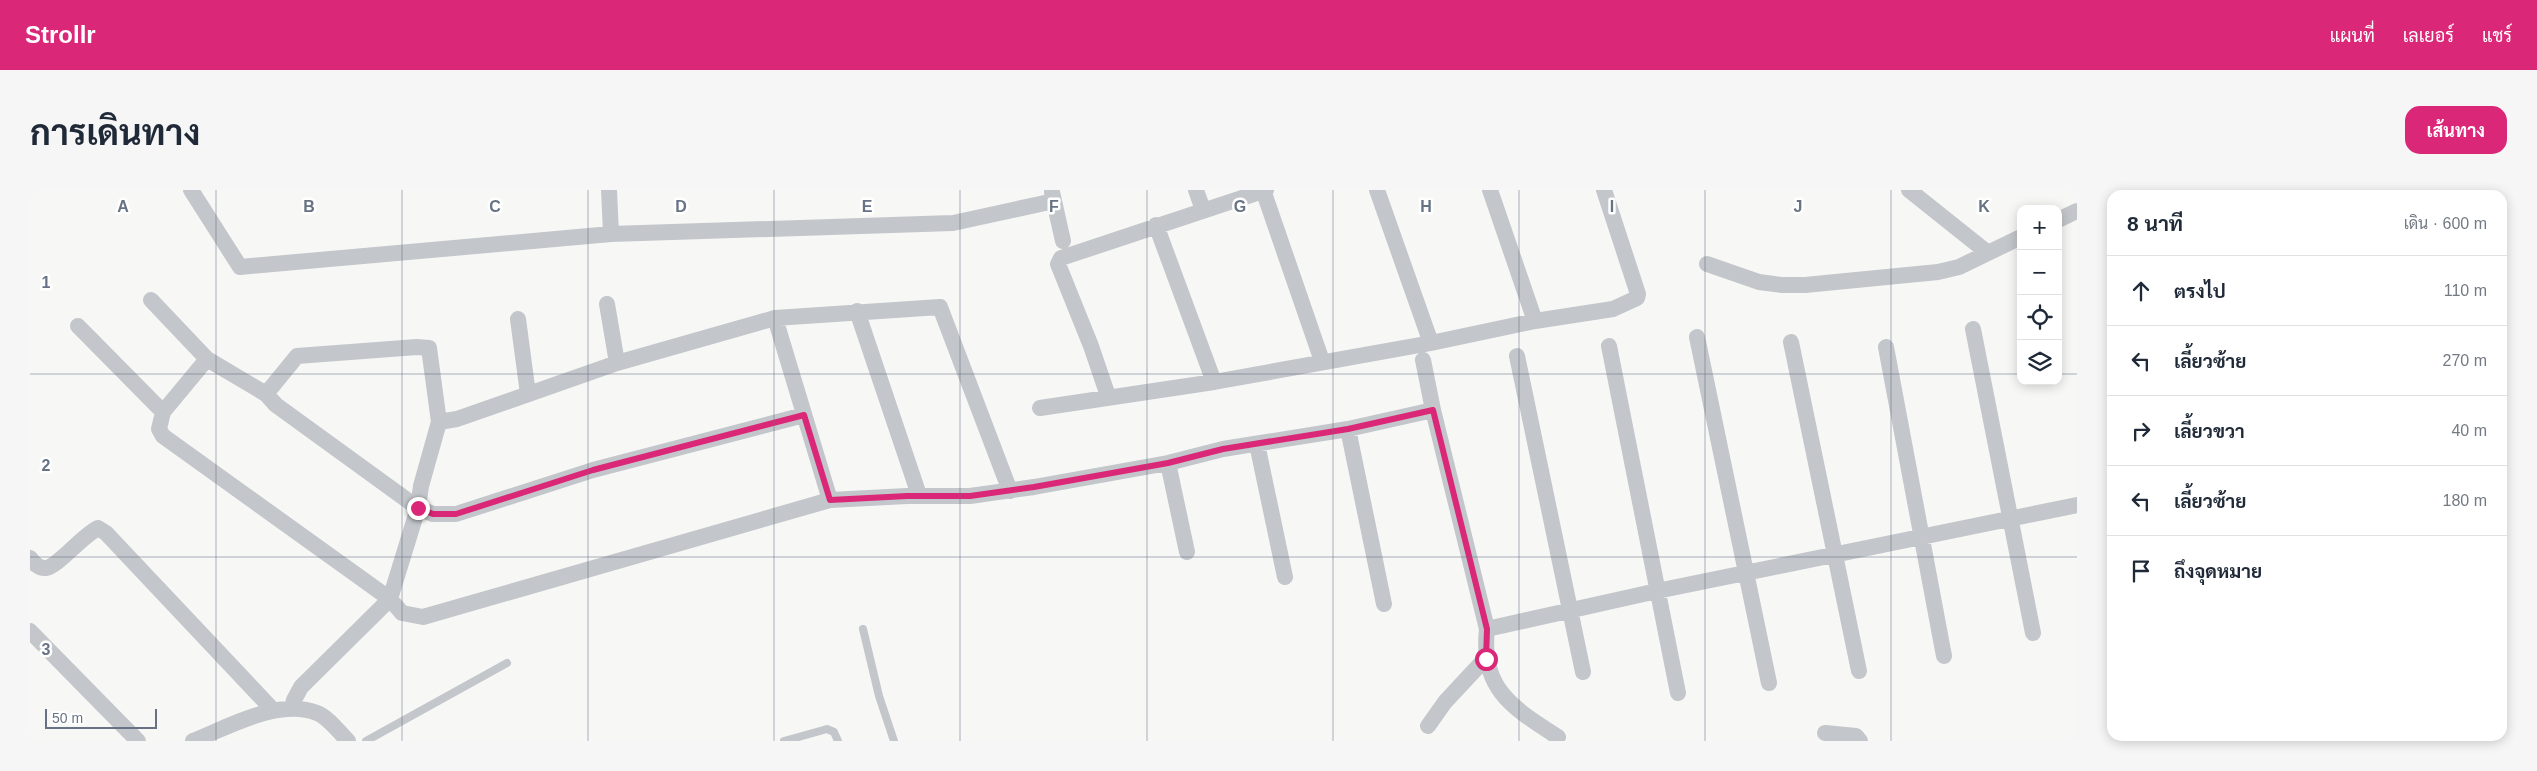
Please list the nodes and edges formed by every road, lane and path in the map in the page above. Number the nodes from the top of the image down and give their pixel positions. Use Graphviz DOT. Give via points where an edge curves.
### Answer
graph roads {
  1 [pos="191,190"];
  2 [pos="609,190"];
  3 [pos="1196,190"];
  4 [pos="1264,190"];
  5 [pos="1377,190"];
  6 [pos="1490,190"];
  7 [pos="1604,190"];
  8 [pos="1909,190"];
  9 [pos="1053,195"];
  10 [pos="1203,210"];
  11 [pos="2077,211"];
  12 [pos="2062,218"];
  13 [pos="1156,225"];
  14 [pos="611,234"];
  15 [pos="2017,239"];
  16 [pos="1063,241"];
  17 [pos="1988,253"];
  18 [pos="1707,264"];
  19 [pos="151,300"];
  20 [pos="608,304"];
  21 [pos="857,311"];
  22 [pos="775,318"];
  23 [pos="518,319"];
  24 [pos="1535,321"];
  25 [pos="78,326"];
  26 [pos="1973,329"];
  27 [pos="1697,337"];
  28 [pos="1431,342"];
  29 [pos="1790,342"];
  30 [pos="1608,346"];
  31 [pos="1886,347"];
  32 [pos="1517,356"];
  33 [pos="207,360"];
  34 [pos="1322,360"];
  35 [pos="1423,360"];
  36 [pos="617,363"];
  37 [pos="1214,382"];
  38 [pos="266,394"];
  39 [pos="528,394"];
  40 [pos="1108,396"];
  41 [pos="1040,408"];
  42 [pos="1433,410"];
  43 [pos="163,412"];
  44 [pos="804,415"];
  45 [pos="439,422"];
  46 [pos="1348,429"];
  47 [pos="1257,444"];
  48 [pos="1168,463"];
  49 [pos="1010,491"];
  50 [pos="919,495"];
  51 [pos="830,500"];
  52 [pos="2077,505"];
  53 [pos="418,508"];
  54 [pos="2010,518"];
  55 [pos="1920,536"];
  56 [pos="1187,552"];
  57 [pos="1834,556"];
  58 [pos="30,558"];
  59 [pos="1745,573"];
  60 [pos="1285,578"];
  61 [pos="1657,591"];
  62 [pos="390,599"];
  63 [pos="1384,604"];
  64 [pos="1570,610"];
  65 [pos="863,629"];
  66 [pos="1487,629"];
  67 [pos="30,631"];
  68 [pos="2033,633"];
  69 [pos="1944,656"];
  70 [pos="1486,659"];
  71 [pos="507,663"];
  72 [pos="1859,671"];
  73 [pos="1583,672"];
  74 [pos="1769,682"];
  75 [pos="1678,693"];
  76 [pos="292,708"];
  77 [pos="273,710"];
  78 [pos="1428,726"];
  79 [pos="1825,733"];
  80 [pos="1558,737"];
  81 [pos="138,741"];
  82 [pos="192,741"];
  83 [pos="348,741"];
  84 [pos="366,741"];
  85 [pos="784,741"];
  86 [pos="838,741"];
  87 [pos="894,741"];
  88 [pos="1860,741"];
  1 -- 14 [label="street" via="240,267"];
  2 -- 14 [label="street"];
  3 -- 10 [label="street"];
  4 -- 10 [label="street"];
  4 -- 34 [label="street"];
  5 -- 28 [label="street"];
  6 -- 24 [label="street"];
  7 -- 24 [label="street" via="1629,263 1637,298 1613,309"];
  8 -- 17 [label="street"];
  9 -- 14 [label="street" via="953,223"];
  9 -- 16 [label="street"];
  10 -- 13 [label="street"];
  11 -- 12 [label="street"];
  13 -- 37 [label="street"];
  13 -- 40 [label="street" via="1067,254 1058,264"];
  15 -- 17 [label="street"];
  17 -- 18 [label="street" via="1959,267 1938,272 1805,285 1759,282"];
  19 -- 33 [label="street"];
  20 -- 36 [label="street"];
  21 -- 22 [label="street"];
  21 -- 49 [label="street" via="940,306"];
  21 -- 50 [label="street"];
  22 -- 36 [label="street"];
  22 -- 44 [label="street"];
  23 -- 39 [label="street"];
  24 -- 28 [label="street"];
  25 -- 43 [label="street"];
  26 -- 54 [label="street"];
  27 -- 59 [label="street"];
  28 -- 34 [label="street"];
  29 -- 57 [label="street"];
  30 -- 61 [label="street"];
  31 -- 55 [label="street"];
  32 -- 64 [label="street"];
  33 -- 38 [label="street"];
  33 -- 43 [label="street"];
  34 -- 37 [label="street"];
  35 -- 42 [label="street"];
  36 -- 39 [label="street"];
  37 -- 40 [label="street"];
  38 -- 45 [label="street" via="297,356 429,348"];
  38 -- 53 [label="street" via="276,405"];
  39 -- 45 [label="street" via="457,419"];
  40 -- 41 [label="street"];
  42 -- 46 [label="street"];
  42 -- 66 [label="street"];
  43 -- 62 [label="street" via="159,429 163,436"];
  44 -- 51 [label="street"];
  44 -- 53 [label="street" via="593,470 456,514 433,514"];
  45 -- 53 [label="street"];
  46 -- 47 [label="street"];
  46 -- 63 [label="street"];
  47 -- 48 [label="street"];
  47 -- 60 [label="street"];
  48 -- 49 [label="street"];
  48 -- 56 [label="street"];
  49 -- 50 [label="street" via="970,496"];
  50 -- 51 [label="street"];
  51 -- 62 [label="street" via="423,618 402,613"];
  52 -- 54 [label="street"];
  53 -- 62 [label="street"];
  54 -- 55 [label="street"];
  54 -- 68 [label="street"];
  55 -- 57 [label="street"];
  55 -- 69 [label="street"];
  57 -- 59 [label="street"];
  57 -- 72 [label="street"];
  58 -- 77 [label="street" via="45,569 53,566 88,533 98,528 106,533"];
  59 -- 61 [label="street"];
  59 -- 74 [label="street"];
  61 -- 64 [label="street"];
  61 -- 75 [label="street"];
  62 -- 76 [label="street" via="302,687"];
  64 -- 66 [label="street"];
  64 -- 73 [label="street"];
  65 -- 87 [label="lane" via="878,696"];
  66 -- 70 [label="street"];
  67 -- 81 [label="street"];
  70 -- 78 [label="street"];
  70 -- 80 [label="street" via="1497,688 1519,712"];
  71 -- 84 [label="lane"];
  76 -- 77 [label="street"];
  76 -- 83 [label="street" via="319,713"];
  77 -- 82 [label="street"];
  79 -- 88 [label="street" via="1856,736"];
  85 -- 86 [label="lane" via="826,729 834,732"];
}
